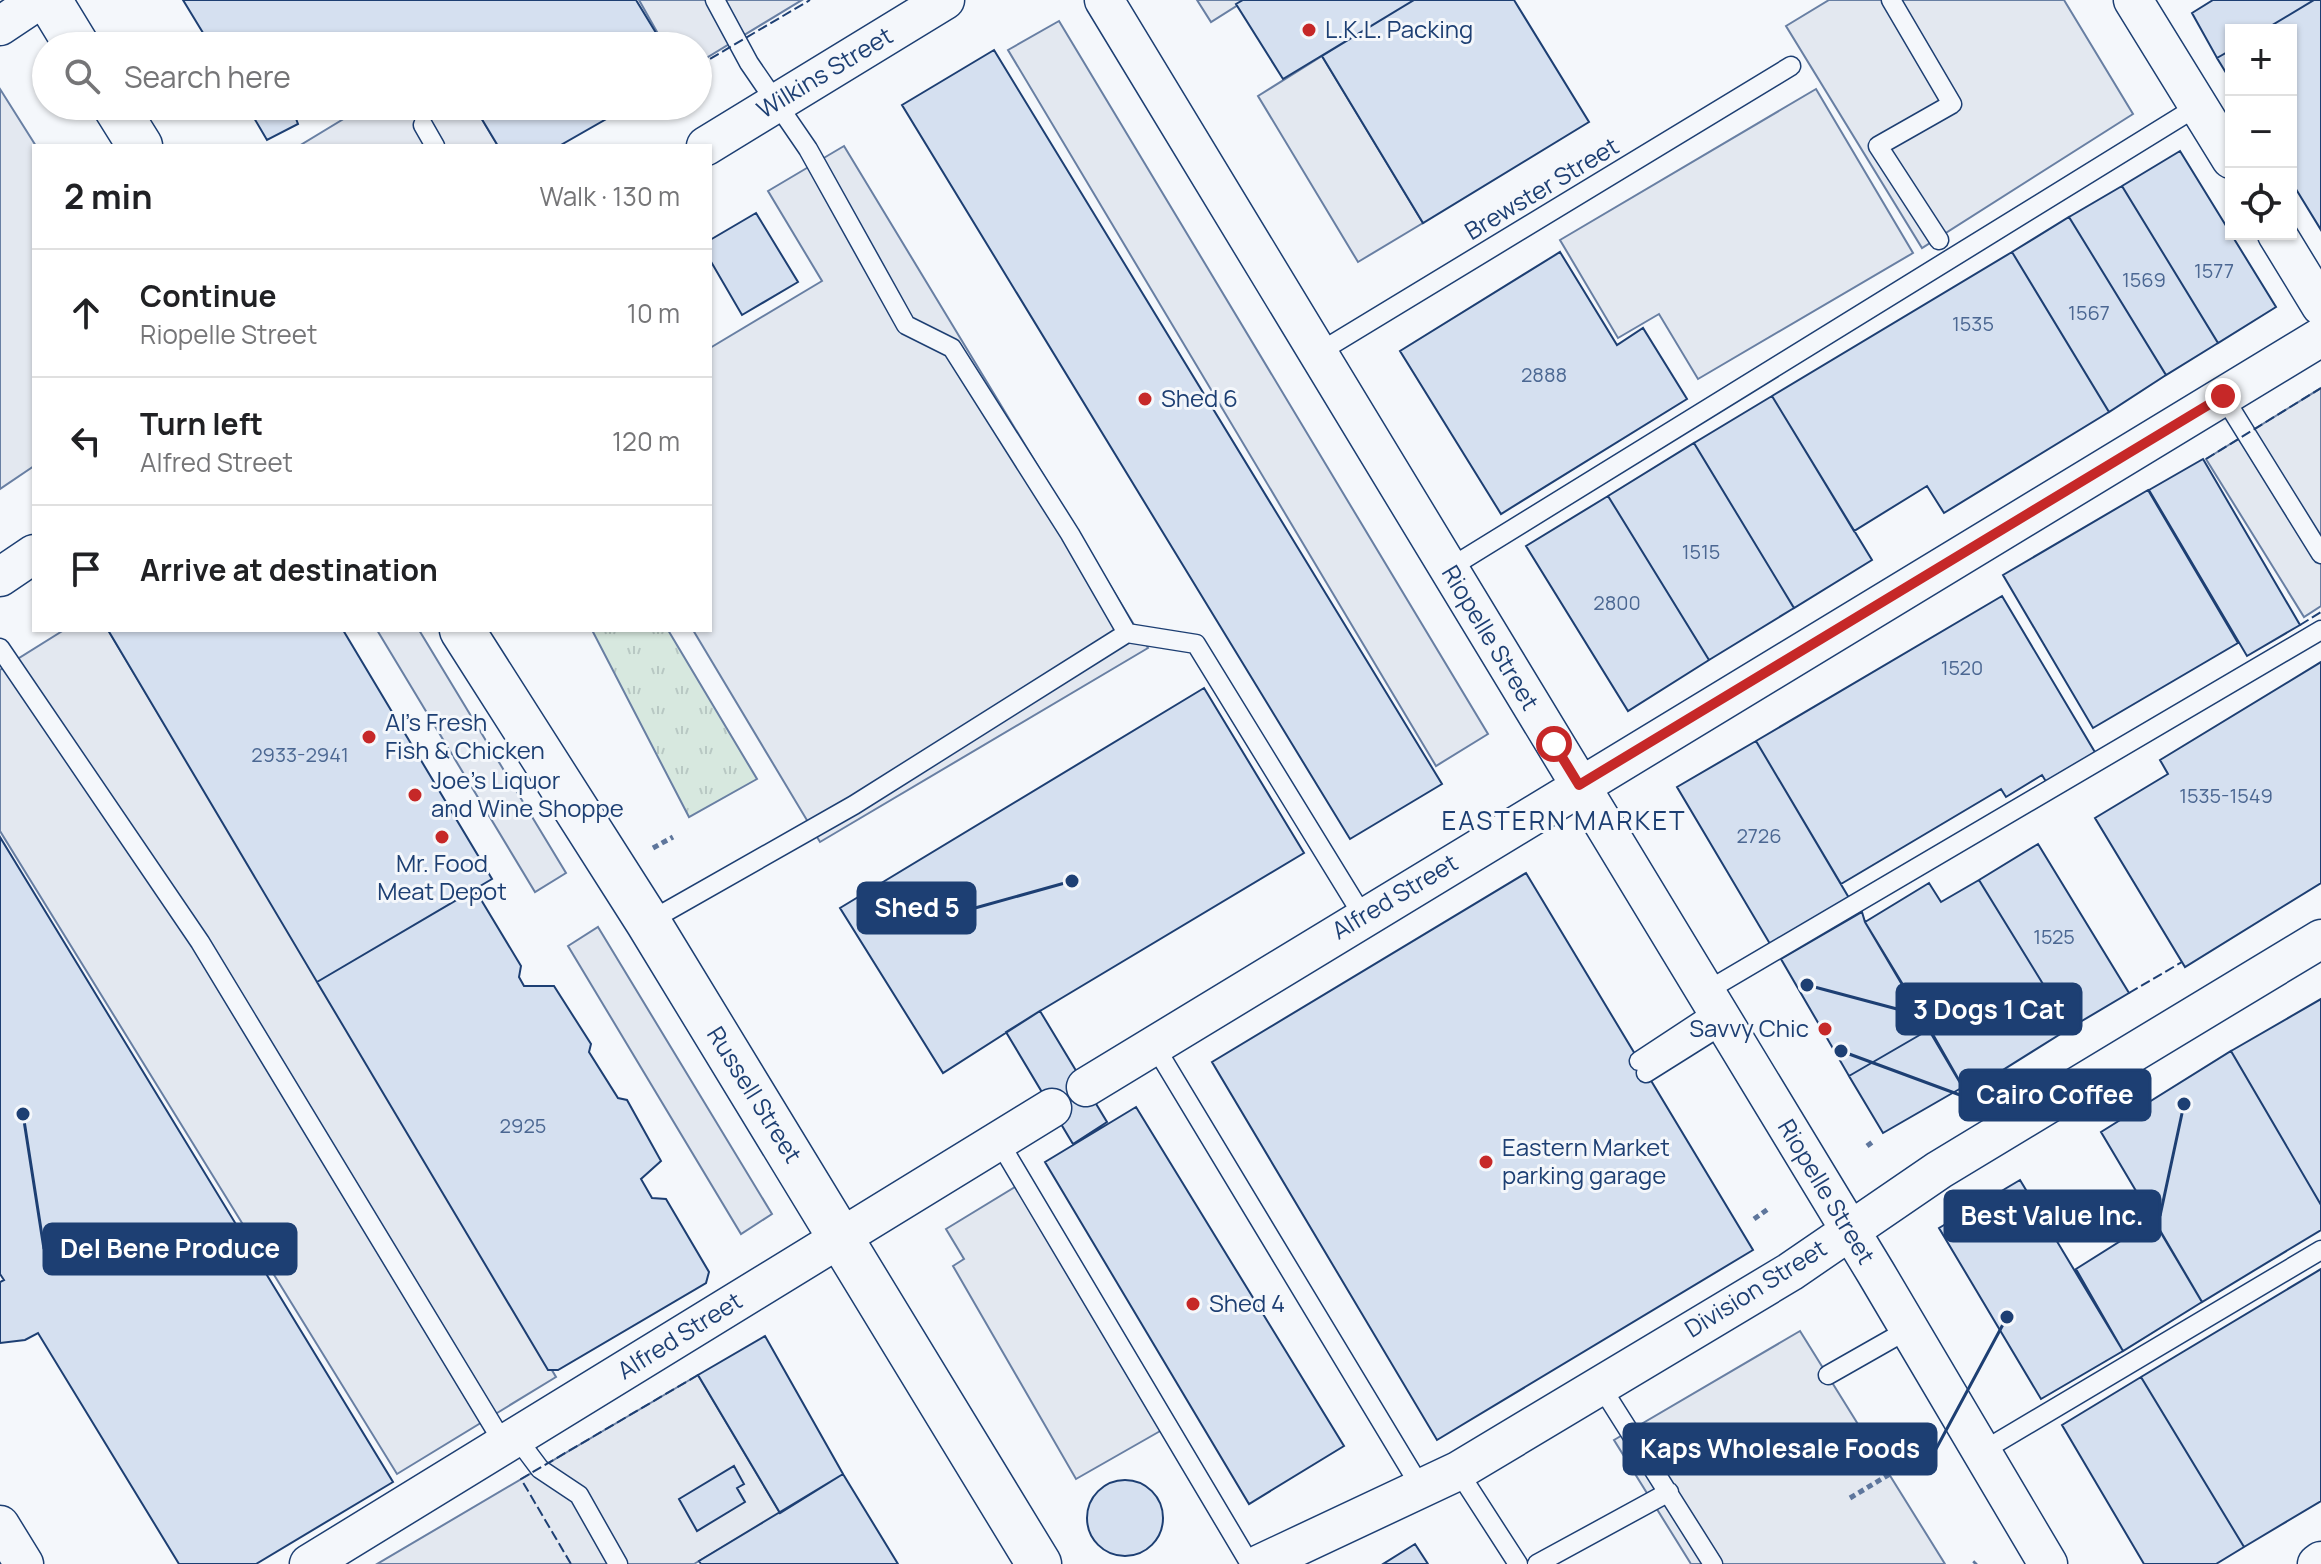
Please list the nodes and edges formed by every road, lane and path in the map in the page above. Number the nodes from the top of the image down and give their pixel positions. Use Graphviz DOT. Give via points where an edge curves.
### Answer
graph roads {
  1 [pos="39,0"];
  2 [pos="49,0"];
  3 [pos="715,0"];
  4 [pos="945,0"];
  5 [pos="1104,0"];
  6 [pos="1891,0"];
  7 [pos="2133,0"];
  8 [pos="0,26"];
  9 [pos="68,32"];
  10 [pos="1791,66"];
  11 [pos="777,102"];
  12 [pos="2198,106"];
  13 [pos="124,120"];
  14 [pos="423,125"];
  15 [pos="139,144"];
  16 [pos="434,144"];
  17 [pos="709,144"];
  18 [pos="2225,149"];
  19 [pos="1939,240"];
  20 [pos="2281,240"];
  21 [pos="2321,306"];
  22 [pos="2321,337"];
  23 [pos="1318,353"];
  24 [pos="2223,396"];
  25 [pos="2321,554"];
  26 [pos="32,555"];
  27 [pos="1448,569"];
  28 [pos="0,577"];
  29 [pos="2321,630"];
  30 [pos="463,632"];
  31 [pos="1127,633"];
  32 [pos="0,648"];
  33 [pos="1579,785"];
  34 [pos="673,837"];
  35 [pos="653,848"];
  36 [pos="1363,916"];
  37 [pos="648,922"];
  38 [pos="2321,939"];
  39 [pos="1715,1009"];
  40 [pos="1154,1045"];
  41 [pos="1642,1067"];
  42 [pos="1086,1087"];
  43 [pos="1052,1108"];
  44 [pos="998,1140"];
  45 [pos="1875,1140"];
  46 [pos="1867,1146"];
  47 [pos="1768,1209"];
  48 [pos="1754,1219"];
  49 [pos="1848,1229"];
  50 [pos="841,1237"];
  51 [pos="2321,1250"];
  52 [pos="1909,1329"];
  53 [pos="1828,1375"];
  54 [pos="1600,1385"];
  55 [pos="510,1440"];
  56 [pos="1981,1452"];
  57 [pos="1915,1459"];
  58 [pos="1458,1471"];
  59 [pos="1420,1486"];
  60 [pos="1669,1492"];
  61 [pos="1850,1498"];
  62 [pos="0,1525"];
  63 [pos="24,1564"];
  64 [pos="309,1564"];
  65 [pos="618,1564"];
  66 [pos="1039,1564"];
  67 [pos="1250,1564"];
  68 [pos="1260,1564"];
  69 [pos="1518,1564"];
  70 [pos="1537,1564"];
  71 [pos="1713,1564"];
  72 [pos="2048,1564"];
  1 -- 8 [label="street"];
  2 -- 9 [label="street"];
  3 -- 11 [label="lane"];
  4 -- 11 [label="street, Wilkins Street"];
  5 -- 23 [label="street, Riopelle Street"];
  6 -- 19 [label="lane" via="1952,104 1878,146"];
  7 -- 12 [label="street"];
  10 -- 23 [label="lane, Brewster Street"];
  11 -- 17 [label="street, Wilkins Street"];
  11 -- 31 [label="lane" via="906,325 952,348"];
  12 -- 18 [label="street"];
  12 -- 27 [label="lane"];
  13 -- 15 [label="street"];
  14 -- 16 [label="lane"];
  20 -- 21 [label="street"];
  22 -- 24 [label="street, Alfred Street"];
  23 -- 27 [label="street, Riopelle Street"];
  24 -- 25 [label="lane"];
  24 -- 33 [label="street, Alfred Street"];
  26 -- 28 [label="street"];
  27 -- 33 [label="street, Riopelle Street"];
  29 -- 39 [label="lane"];
  30 -- 37 [label="street, Russell Street"];
  31 -- 36 [label="lane" via="1196,644"];
  31 -- 37 [label="lane" via="854,805"];
  32 -- 55 [label="lane" via="200,942"];
  33 -- 36 [label="street, Alfred Street"];
  33 -- 39 [label="street, Riopelle Street"];
  34 -- 35 [label="path"];
  36 -- 40 [label="street, Alfred Street"];
  37 -- 50 [label="street, Russell Street"];
  38 -- 49 [label="street, Division Street"];
  39 -- 41 [label="lane"];
  39 -- 49 [label="street, Riopelle Street"];
  40 -- 42 [label="street, Alfred Street"];
  40 -- 59 [label="lane"];
  43 -- 44 [label="street, Alfred Street"];
  44 -- 50 [label="street, Alfred Street"];
  44 -- 67 [label="lane"];
  45 -- 46 [label="path"];
  47 -- 48 [label="path"];
  49 -- 52 [label="street, Riopelle Street"];
  49 -- 54 [label="street, Division Street" via="1790,1272"];
  50 -- 55 [label="street, Alfred Street"];
  50 -- 66 [label="street, Russell Street"];
  51 -- 56 [label="lane"];
  52 -- 53 [label="lane"];
  52 -- 56 [label="street, Riopelle Street"];
  54 -- 58 [label="street, Division Street"];
  54 -- 60 [label="lane"];
  55 -- 64 [label="street, Alfred Street"];
  55 -- 65 [label="lane" via="579,1495"];
  56 -- 72 [label="street, Riopelle Street"];
  57 -- 61 [label="path"];
  58 -- 59 [label="street, Division Street"];
  58 -- 69 [label="lane"];
  59 -- 68 [label="street, Division Street"];
  60 -- 70 [label="lane"];
  60 -- 71 [label="lane"];
  62 -- 63 [label="street"];
}
